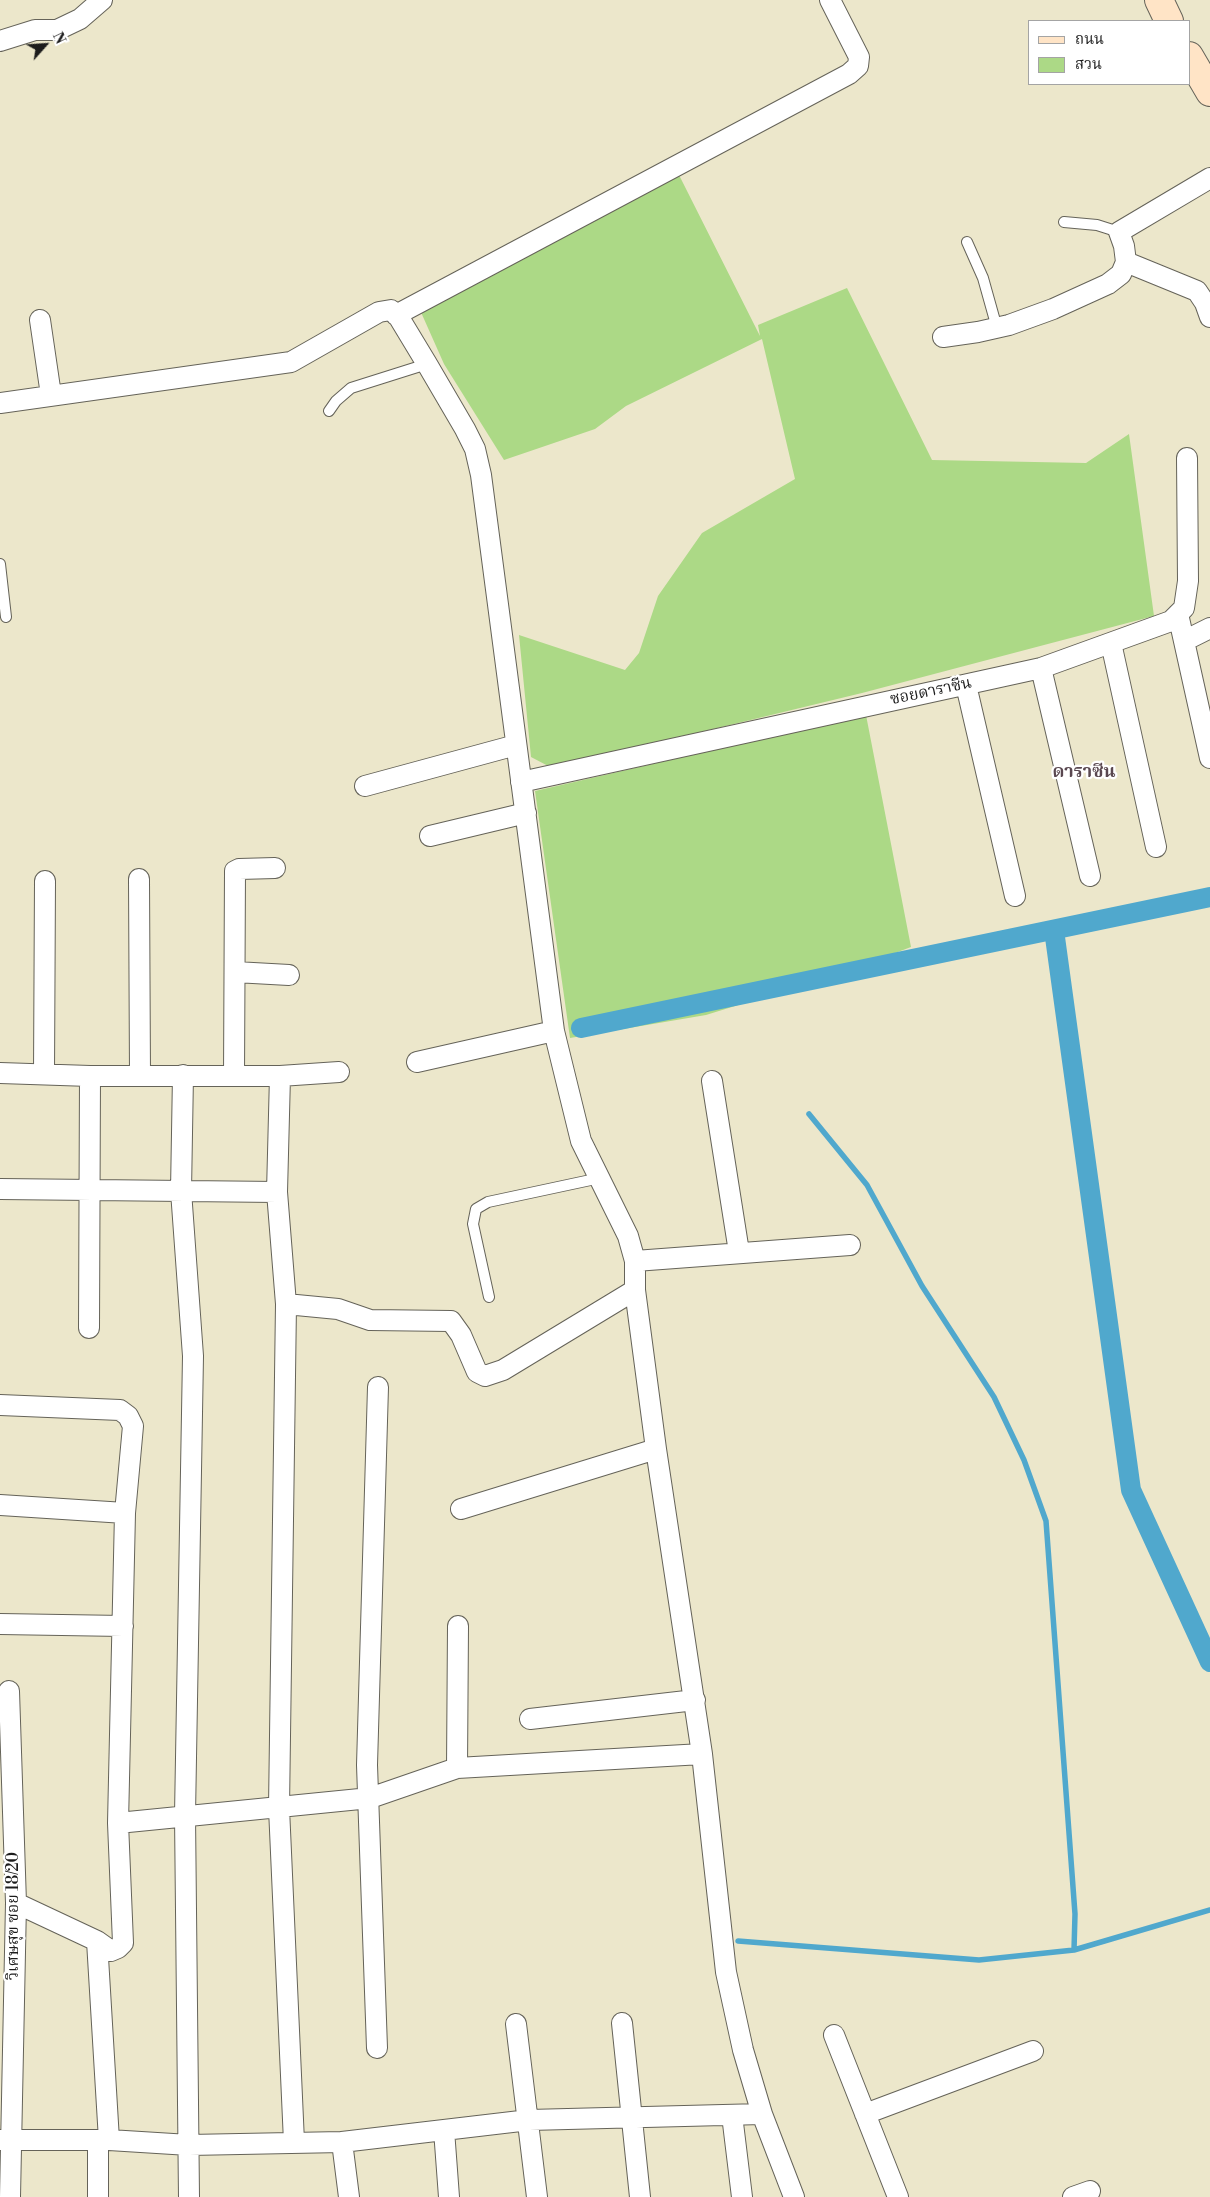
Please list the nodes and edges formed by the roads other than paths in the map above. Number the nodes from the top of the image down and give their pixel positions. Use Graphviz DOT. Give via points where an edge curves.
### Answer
graph roads {
  1 [pos="102,0"];
  2 [pos="830,0"];
  3 [pos="1159,0"];
  4 [pos="1169,20"];
  5 [pos="0,41"];
  6 [pos="1190,58"];
  7 [pos="1209,87"];
  8 [pos="1210,178"];
  9 [pos="1064,222"];
  10 [pos="1119,232"];
  11 [pos="967,242"];
  12 [pos="1126,262"];
  13 [pos="396,315"];
  14 [pos="1210,317"];
  15 [pos="40,320"];
  16 [pos="997,328"];
  17 [pos="943,337"];
  18 [pos="427,364"];
  19 [pos="51,395"];
  20 [pos="0,403"];
  21 [pos="329,411"];
  22 [pos="1188,458"];
  23 [pos="0,564"];
  24 [pos="1178,614"];
  25 [pos="6,617"];
  26 [pos="1210,628"];
  27 [pos="1184,641"];
  28 [pos="1111,643"];
  29 [pos="1041,668"];
  30 [pos="966,684"];
  31 [pos="516,745"];
  32 [pos="1210,758"];
  33 [pos="522,782"];
  34 [pos="365,786"];
  35 [pos="526,813"];
  36 [pos="430,836"];
  37 [pos="1156,847"];
  38 [pos="275,868"];
  39 [pos="1090,876"];
  40 [pos="139,879"];
  41 [pos="45,881"];
  42 [pos="1015,896"];
  43 [pos="235,972"];
  44 [pos="289,975"];
  45 [pos="554,1031"];
  46 [pos="417,1062"];
  47 [pos="339,1072"];
  48 [pos="0,1073"];
  49 [pos="44,1073"];
  50 [pos="140,1075"];
  51 [pos="183,1075"];
  52 [pos="90,1076"];
  53 [pos="234,1076"];
  54 [pos="280,1076"];
  55 [pos="712,1081"];
  56 [pos="600,1178"];
  57 [pos="0,1189"];
  58 [pos="90,1190"];
  59 [pos="181,1191"];
  60 [pos="277,1192"];
  61 [pos="850,1245"];
  62 [pos="739,1252"];
  63 [pos="635,1261"];
  64 [pos="635,1290"];
  65 [pos="489,1297"];
  66 [pos="286,1304"];
  67 [pos="89,1328"];
  68 [pos="378,1387"];
  69 [pos="0,1405"];
  70 [pos="656,1449"];
  71 [pos="0,1504"];
  72 [pos="461,1509"];
  73 [pos="125,1513"];
  74 [pos="0,1624"];
  75 [pos="123,1626"];
  76 [pos="458,1626"];
  77 [pos="10,1691"];
  78 [pos="695,1700"];
  79 [pos="530,1719"];
  80 [pos="702,1754"];
  81 [pos="457,1768"];
  82 [pos="370,1798"];
  83 [pos="280,1808"];
  84 [pos="185,1815"];
  85 [pos="118,1823"];
  86 [pos="16,1903"];
  87 [pos="96,1941"];
  88 [pos="622,2023"];
  89 [pos="516,2024"];
  90 [pos="834,2035"];
  91 [pos="377,2048"];
  92 [pos="1033,2051"];
  93 [pos="762,2114"];
  94 [pos="865,2114"];
  95 [pos="732,2115"];
  96 [pos="630,2117"];
  97 [pos="529,2120"];
  98 [pos="444,2130"];
  99 [pos="5,2140"];
  100 [pos="103,2140"];
  101 [pos="294,2142"];
  102 [pos="342,2142"];
  103 [pos="189,2145"];
  104 [pos="10,2197"];
  105 [pos="98,2197"];
  106 [pos="189,2197"];
  107 [pos="349,2197"];
  108 [pos="449,2197"];
  109 [pos="537,2197"];
  110 [pos="640,2197"];
  111 [pos="742,2197"];
  112 [pos="794,2197"];
  113 [pos="898,2197"];
  1 -- 5 [label="street" via="80,19 57,30 35,30"];
  2 -- 13 [label="street" via="858,57 858,66 849,74"];
  3 -- 4 [label="street"];
  6 -- 7 [label="street"];
  8 -- 10 [label="street"];
  9 -- 10 [label="lane" via="1097,225"];
  10 -- 12 [label="street"];
  11 -- 16 [label="lane" via="985,284"];
  12 -- 14 [label="street" via="1197,291"];
  12 -- 16 [label="street" via="1121,274 1108,284 1053,309"];
  13 -- 18 [label="street"];
  13 -- 19 [label="street" via="391,310 379,312 291,362"];
  15 -- 19 [label="street"];
  16 -- 17 [label="street"];
  18 -- 21 [label="lane" via="351,388"];
  18 -- 31 [label="street" via="465,429 475,450 481,475"];
  19 -- 20 [label="street"];
  22 -- 24 [label="street" via="1188,581 1184,608"];
  23 -- 25 [label="lane"];
  24 -- 27 [label="street"];
  24 -- 28 [label="street, ซอยดาราซีน" via="1171,621"];
  26 -- 27 [label="street"];
  27 -- 32 [label="street"];
  28 -- 29 [label="street, ซอยดาราซีน"];
  28 -- 37 [label="street"];
  29 -- 30 [label="street, ซอยดาราซีน"];
  29 -- 39 [label="street"];
  30 -- 33 [label="street, ซอยดาราซีน"];
  30 -- 42 [label="street"];
  31 -- 33 [label="street"];
  31 -- 34 [label="street"];
  33 -- 35 [label="street"];
  35 -- 36 [label="street"];
  35 -- 45 [label="street"];
  38 -- 43 [label="street" via="239,869 235,872"];
  40 -- 50 [label="street"];
  41 -- 49 [label="street"];
  43 -- 44 [label="street"];
  43 -- 53 [label="street"];
  45 -- 46 [label="street"];
  45 -- 56 [label="street" via="581,1141"];
  47 -- 54 [label="street"];
  48 -- 49 [label="street"];
  49 -- 52 [label="street"];
  50 -- 51 [label="street"];
  50 -- 52 [label="street"];
  51 -- 53 [label="street"];
  51 -- 59 [label="street"];
  52 -- 58 [label="street"];
  53 -- 54 [label="street"];
  54 -- 60 [label="street"];
  55 -- 62 [label="street"];
  56 -- 63 [label="street" via="628,1236"];
  56 -- 65 [label="lane" via="488,1202 476,1209 473,1224"];
  57 -- 58 [label="street"];
  58 -- 59 [label="street"];
  58 -- 67 [label="street"];
  59 -- 60 [label="street"];
  59 -- 84 [label="street" via="193,1356"];
  60 -- 66 [label="street"];
  61 -- 62 [label="street"];
  62 -- 63 [label="street"];
  63 -- 64 [label="street"];
  64 -- 66 [label="street" via="503,1370 485,1376 477,1372 452,1321 370,1320 338,1308"];
  64 -- 70 [label="street"];
  66 -- 83 [label="street"];
  68 -- 82 [label="street" via="367,1766"];
  69 -- 73 [label="street" via="120,1410 128,1416 133,1426"];
  70 -- 72 [label="street"];
  70 -- 78 [label="street"];
  71 -- 73 [label="street"];
  73 -- 75 [label="street"];
  74 -- 75 [label="street"];
  75 -- 85 [label="street"];
  76 -- 81 [label="street"];
  77 -- 86 [label="street, วิเศษสุข ซอย 18/20"];
  78 -- 79 [label="street"];
  78 -- 80 [label="street"];
  80 -- 81 [label="street"];
  80 -- 93 [label="street" via="726,1972 743,2050"];
  81 -- 82 [label="street"];
  82 -- 83 [label="street"];
  82 -- 91 [label="street"];
  83 -- 84 [label="street"];
  83 -- 101 [label="street"];
  84 -- 85 [label="street"];
  84 -- 103 [label="street"];
  85 -- 87 [label="street" via="123,1943 111,1951"];
  86 -- 87 [label="street"];
  86 -- 99 [label="street, วิเศษสุข ซอย 18/20"];
  87 -- 100 [label="street"];
  88 -- 96 [label="street"];
  89 -- 97 [label="street"];
  90 -- 94 [label="street"];
  92 -- 94 [label="street"];
  93 -- 95 [label="street"];
  93 -- 112 [label="street"];
  94 -- 113 [label="street"];
  95 -- 96 [label="street"];
  95 -- 111 [label="street"];
  96 -- 97 [label="street"];
  96 -- 110 [label="street"];
  97 -- 98 [label="street"];
  97 -- 109 [label="street"];
  98 -- 102 [label="street"];
  98 -- 108 [label="street"];
  99 -- 100 [label="street"];
  99 -- 104 [label="street, วิเศษสุข ซอย 18/20"];
  100 -- 103 [label="street"];
  100 -- 105 [label="street"];
  101 -- 102 [label="street"];
  101 -- 103 [label="street"];
  102 -- 107 [label="street"];
  103 -- 106 [label="street"];
}
